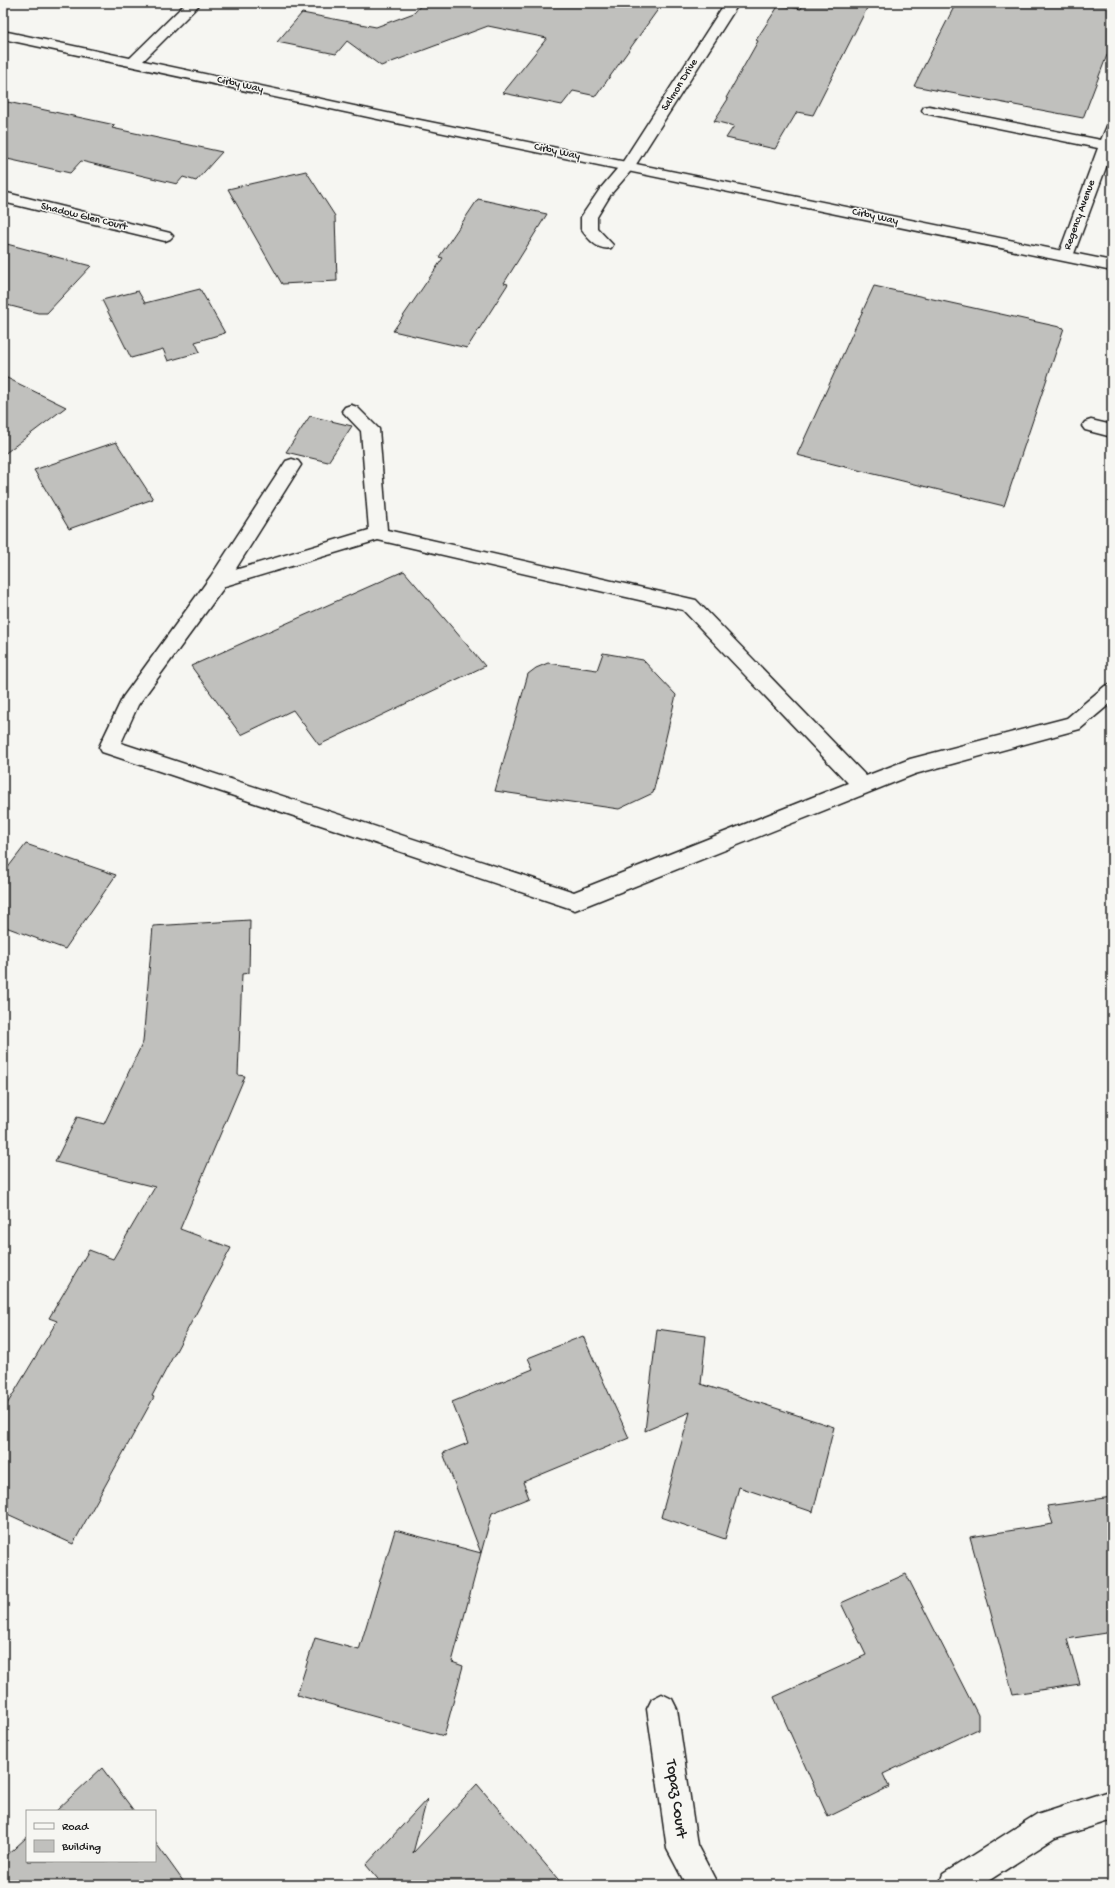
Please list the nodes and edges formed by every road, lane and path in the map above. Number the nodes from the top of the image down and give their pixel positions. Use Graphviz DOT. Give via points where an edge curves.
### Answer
graph roads {
  1 [pos="194,3"];
  2 [pos="732,3"];
  3 [pos="3,35"];
  4 [pos="134,62"];
  5 [pos="929,110"];
  6 [pos="1112,129"];
  7 [pos="1109,146"];
  8 [pos="628,166"];
  9 [pos="3,197"];
  10 [pos="166,236"];
  11 [pos="604,245"];
  12 [pos="1066,256"];
  13 [pos="1112,266"];
  14 [pos="351,411"];
  15 [pos="1091,426"];
  16 [pos="1112,431"];
  17 [pos="292,465"];
  18 [pos="378,534"];
  19 [pos="218,581"];
  20 [pos="1112,691"];
  21 [pos="862,786"];
  22 [pos="662,1708"];
  23 [pos="1112,1805"];
  24 [pos="703,1885"];
  25 [pos="954,1885"];
  1 -- 4 [label="main road"];
  2 -- 8 [label="main road, Salmon Drive"];
  3 -- 4 [label="main road, Cirby Way"];
  4 -- 8 [label="main road, Cirby Way"];
  5 -- 7 [label="main road"];
  6 -- 7 [label="main road, Regency Avenue"];
  7 -- 12 [label="main road, Regency Avenue"];
  8 -- 11 [label="main road, Salmon Drive" via="605,192 589,217 589,229"];
  8 -- 12 [label="main road, Cirby Way"];
  9 -- 10 [label="main road, Shadow Glen Court"];
  12 -- 13 [label="main road, Cirby Way"];
  14 -- 18 [label="main road" via="370,429"];
  15 -- 16 [label="main road"];
  17 -- 19 [label="main road"];
  18 -- 19 [label="main road"];
  18 -- 21 [label="main road" via="689,605"];
  19 -- 21 [label="main road" via="130,702 109,747 575,901"];
  20 -- 21 [label="main road" via="1073,724 910,767"];
  22 -- 24 [label="main road, Topaz Court" via="682,1849"];
  23 -- 25 [label="main road" via="1048,1825"];
}
